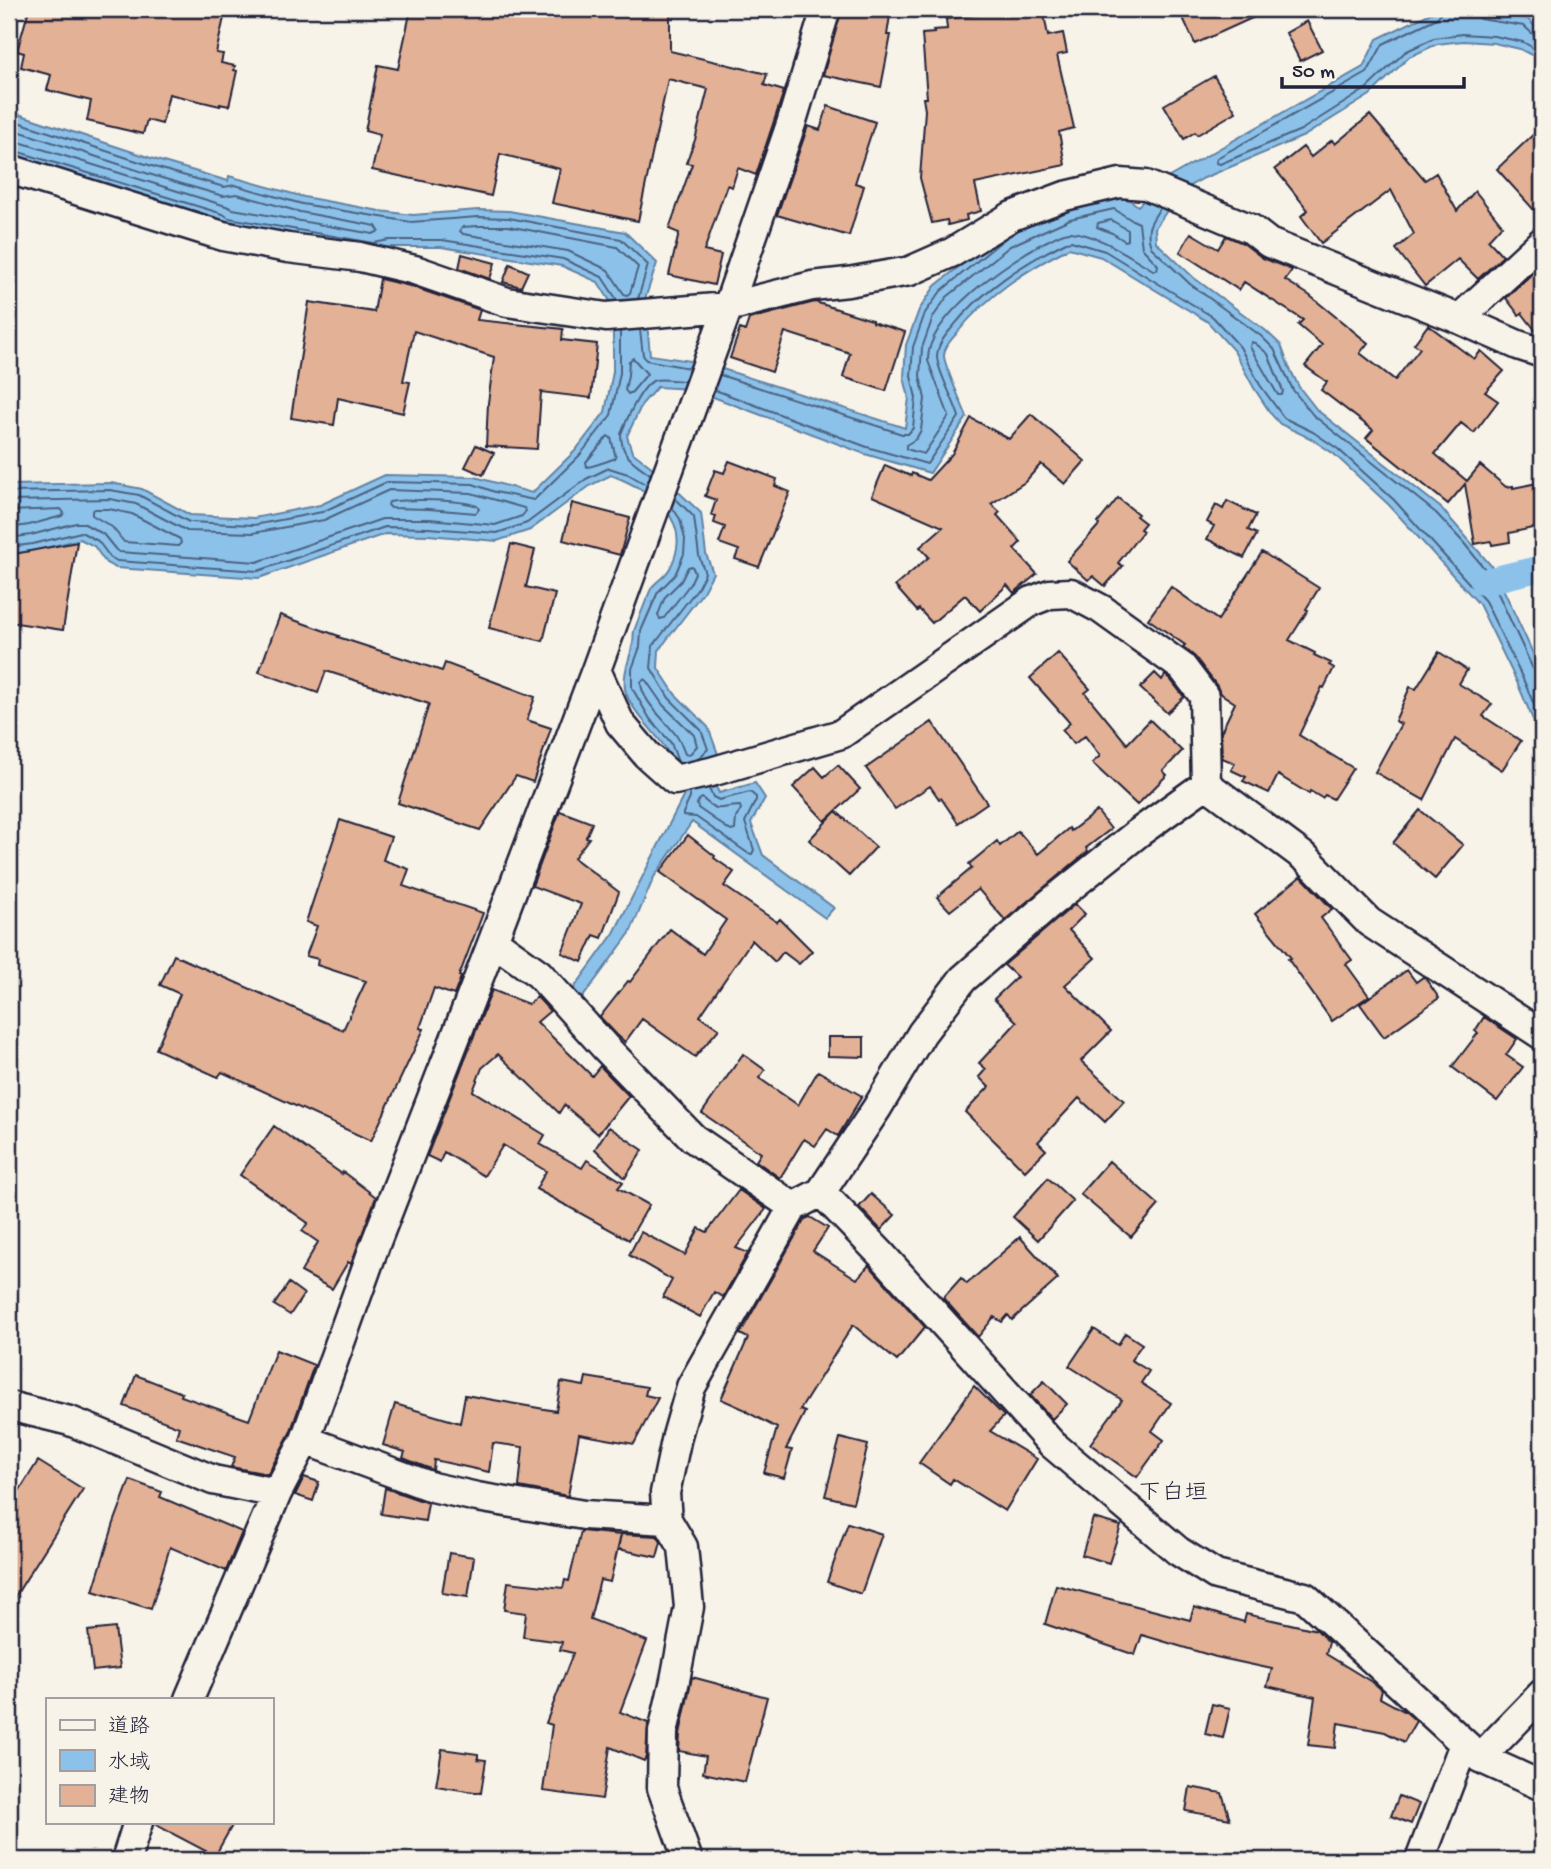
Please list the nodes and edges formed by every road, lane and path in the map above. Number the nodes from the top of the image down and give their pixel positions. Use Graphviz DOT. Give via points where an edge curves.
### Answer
graph roads {
  1 [pos="826,9"];
  2 [pos="9,169"];
  3 [pos="1542,242"];
  4 [pos="728,307"];
  5 [pos="1459,319"];
  6 [pos="1542,353"];
  7 [pos="596,670"];
  8 [pos="1206,784"];
  9 [pos="493,941"];
  10 [pos="1542,1035"];
  11 [pos="821,1192"];
  12 [pos="793,1207"];
  13 [pos="9,1406"];
  14 [pos="305,1440"];
  15 [pos="277,1493"];
  16 [pos="667,1520"];
  17 [pos="1542,1694"];
  18 [pos="189,1698"];
  19 [pos="1472,1751"];
  20 [pos="1542,1786"];
  21 [pos="137,1824"];
  22 [pos="126,1860"];
  23 [pos="688,1860"];
  24 [pos="1420,1860"];
  1 -- 4 [label="street"];
  2 -- 4 [label="street" via="223,236 360,257 415,270 507,302 606,317"];
  3 -- 5 [label="street"];
  4 -- 5 [label="street" via="812,286 910,271 953,252 1012,216 1065,196 1120,183 1146,185 1251,229 1269,243"];
  4 -- 7 [label="street"];
  5 -- 6 [label="street"];
  7 -- 8 [label="street" via="620,723 675,780 841,734 1032,601 1071,593 1182,667 1204,696"];
  7 -- 9 [label="street"];
  8 -- 10 [label="street" via="1307,859 1369,922"];
  8 -- 11 [label="street" via="1049,904 963,979 922,1033"];
  9 -- 12 [label="street" via="539,974 693,1138"];
  9 -- 14 [label="street"];
  11 -- 12 [label="street"];
  11 -- 19 [label="street" via="1052,1444 1178,1551 1216,1575 1305,1597"];
  12 -- 16 [label="street" via="691,1387 665,1493"];
  13 -- 15 [label="street" via="70,1421 212,1480"];
  14 -- 15 [label="street"];
  14 -- 16 [label="street" via="432,1488 584,1515"];
  15 -- 18 [label="street"];
  16 -- 23 [label="street" via="683,1547 689,1607 663,1732 662,1788"];
  17 -- 19 [label="street"];
  19 -- 20 [label="street"];
  19 -- 24 [label="street"];
  21 -- 22 [label="street"];
}
